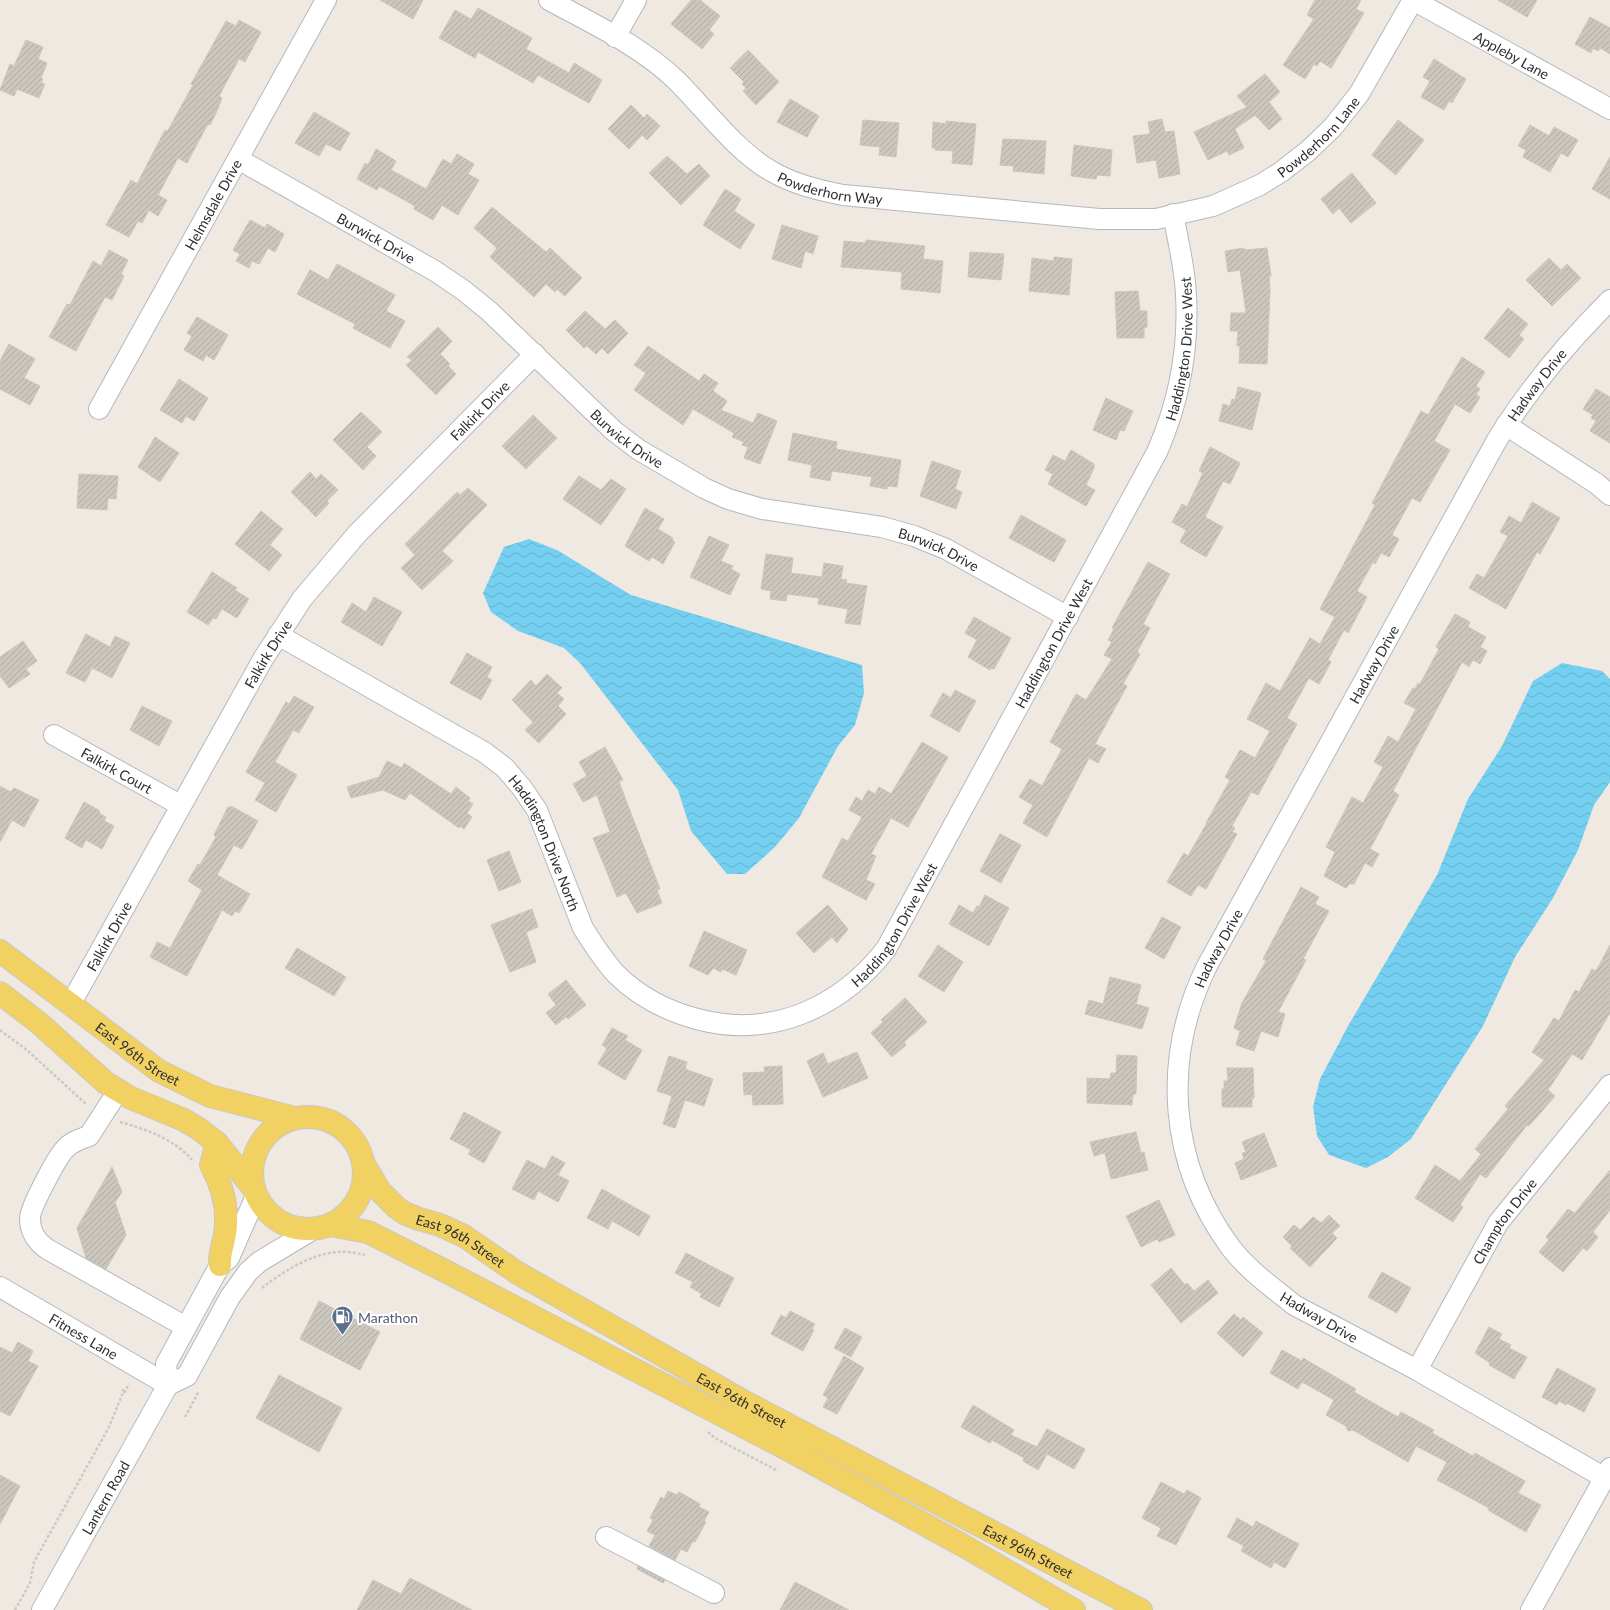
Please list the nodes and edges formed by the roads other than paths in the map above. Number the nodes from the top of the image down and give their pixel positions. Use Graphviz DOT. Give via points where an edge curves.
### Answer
graph roads {
  1 [pos="326,0"];
  2 [pos="549,0"];
  3 [pos="636,0"];
  4 [pos="1413,0"];
  5 [pos="615,37"];
  6 [pos="1610,109"];
  7 [pos="238,159"];
  8 [pos="1173,214"];
  9 [pos="1610,300"];
  10 [pos="534,354"];
  11 [pos="100,409"];
  12 [pos="1506,425"];
  13 [pos="1610,495"];
  14 [pos="1068,617"];
  15 [pos="278,634"];
  16 [pos="54,735"];
  17 [pos="180,805"];
  18 [pos="0,951"];
  19 [pos="0,993"];
  20 [pos="70,1005"];
  21 [pos="799,1016"];
  22 [pos="1610,1085"];
  23 [pos="118,1091"];
  24 [pos="295,1118"];
  25 [pos="217,1143"];
  26 [pos="364,1164"];
  27 [pos="255,1193"];
  28 [pos="321,1228"];
  29 [pos="220,1265"];
  30 [pos="0,1287"];
  31 [pos="186,1327"];
  32 [pos="1417,1370"];
  33 [pos="168,1385"];
  34 [pos="1607,1473"];
  35 [pos="606,1537"];
  36 [pos="714,1593"];
  37 [pos="42,1610"];
  38 [pos="1074,1610"];
  39 [pos="1141,1610"];
  40 [pos="1531,1610"];
  1 -- 7 [label="street, Helmsdale Drive"];
  2 -- 5 [label="street, Powderhorn Way"];
  3 -- 5 [label="street"];
  4 -- 6 [label="street, Appleby Lane"];
  4 -- 8 [label="street, Powderhorn Lane" via="1354,101 1333,128 1308,151 1281,172 1248,190 1213,206"];
  5 -- 8 [label="street, Powderhorn Way" via="644,55 677,81 742,148 769,170 809,188 843,195 1099,220 1156,219"];
  7 -- 10 [label="street, Burwick Drive" via="435,271 463,290"];
  7 -- 11 [label="street, Helmsdale Drive"];
  8 -- 14 [label="street, Haddington Drive West" via="1183,271 1187,322 1185,355 1177,396 1157,452"];
  9 -- 12 [label="street, Hadway Drive" via="1541,375"];
  10 -- 14 [label="street, Burwick Drive" via="614,431 639,450 704,488 728,499 762,509 874,525 914,536 946,549"];
  10 -- 15 [label="street, Falkirk Drive" via="353,538 319,578"];
  12 -- 13 [label="street"];
  12 -- 32 [label="street, Hadway Drive" via="1207,966 1188,1014 1179,1056 1180,1132 1189,1165 1197,1189 1213,1220 1232,1248 1254,1273 1294,1305"];
  14 -- 21 [label="street, Haddington Drive West" via="886,949 847,990"];
  15 -- 17 [label="street, Falkirk Drive"];
  15 -- 21 [label="street, Haddington Drive North" via="484,752 505,768 536,810 583,928 617,975 643,996 665,1009 713,1024 747,1026"];
  16 -- 17 [label="street, Falkirk Court"];
  17 -- 20 [label="street, Falkirk Drive"];
  18 -- 20 [label="main road, East 96th Street"];
  19 -- 23 [label="main road"];
  20 -- 24 [label="main road, East 96th Street" via="146,1063 184,1085 226,1101"];
  22 -- 32 [label="street, Champton Drive" via="1498,1223"];
  23 -- 25 [label="main road" via="184,1120"];
  23 -- 31 [label="street" via="89,1136 79,1139 63,1150 31,1211 32,1231 35,1238 47,1249"];
  24 -- 26 [label="main road" via="313,1117 331,1121 347,1131 358,1146"];
  24 -- 27 [label="main road" via="278,1125 264,1137 255,1153 252,1171"];
  25 -- 27 [label="main road"];
  25 -- 29 [label="main road" via="210,1165 222,1190 226,1217"];
  26 -- 28 [label="main road" via="364,1183 358,1201 346,1216"];
  26 -- 39 [label="main road, East 96th Street" via="380,1191 404,1213 440,1224 464,1236 516,1272 743,1401"];
  27 -- 28 [label="main road" via="262,1206 276,1220 293,1228"];
  27 -- 29 [label="street" via="229,1258"];
  28 -- 33 [label="street" via="259,1262 248,1272 230,1297 187,1376"];
  28 -- 38 [label="main road, East 96th Street" via="368,1232 447,1272 789,1450"];
  29 -- 31 [label="street"];
  30 -- 33 [label="street, Fitness Lane"];
  31 -- 33 [label="street" via="166,1364"];
  32 -- 34 [label="street, Hadway Drive"];
  33 -- 37 [label="street, Lantern Road"];
  34 -- 40 [label="street"];
  35 -- 36 [label="street"];
}
